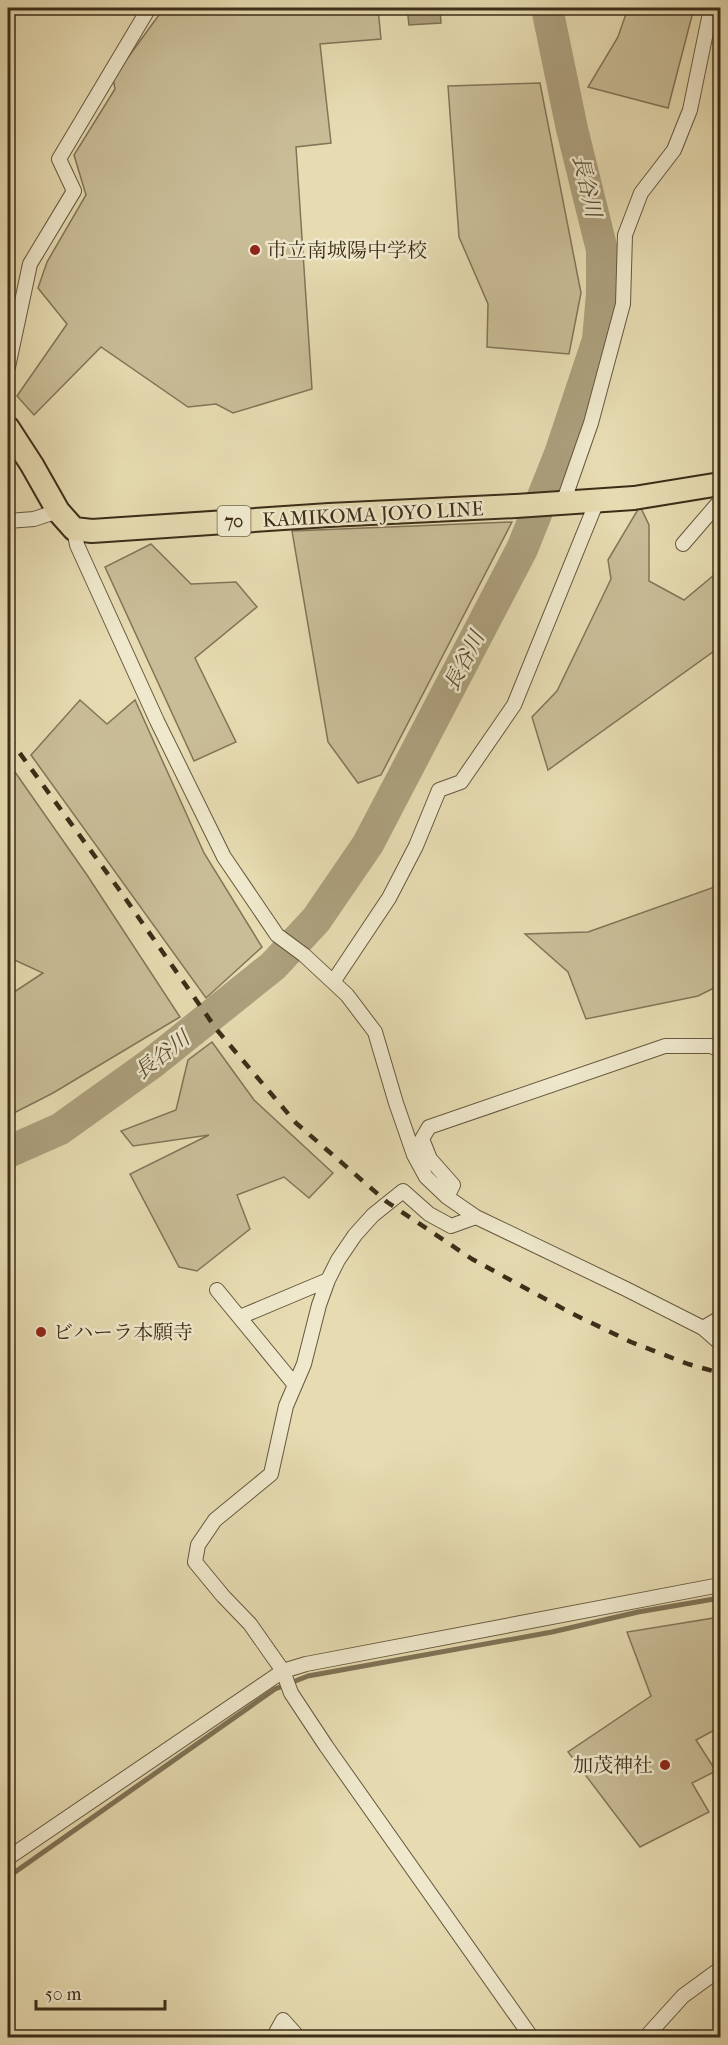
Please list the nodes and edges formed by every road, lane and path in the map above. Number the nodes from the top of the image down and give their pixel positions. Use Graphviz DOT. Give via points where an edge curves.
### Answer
graph roads {
  1 [pos="148,8"];
  2 [pos="711,8"];
  3 [pos="8,367"];
  4 [pos="8,428"];
  5 [pos="720,484"];
  6 [pos="597,501"];
  7 [pos="720,501"];
  8 [pos="557,503"];
  9 [pos="58,511"];
  10 [pos="8,521"];
  11 [pos="74,529"];
  12 [pos="683,544"];
  13 [pos="333,982"];
  14 [pos="720,1050"];
  15 [pos="447,1197"];
  16 [pos="476,1217"];
  17 [pos="328,1280"];
  18 [pos="217,1290"];
  19 [pos="240,1317"];
  20 [pos="720,1318"];
  21 [pos="703,1328"];
  22 [pos="720,1343"];
  23 [pos="295,1384"];
  24 [pos="720,1585"];
  25 [pos="283,1671"];
  26 [pos="8,1858"];
  27 [pos="720,1969"];
  28 [pos="273,2037"];
  29 [pos="299,2037"];
  30 [pos="532,2037"];
  31 [pos="645,2037"];
  1 -- 3 [label="street" via="58,159 74,191 30,264"];
  2 -- 8 [label="street" via="690,110 674,150 641,193 625,236 623,304 591,423"];
  4 -- 9 [label="main road"];
  5 -- 6 [label="main road, KAMIKOMA JOYO LINE / 70"];
  6 -- 8 [label="main road, KAMIKOMA JOYO LINE / 70"];
  6 -- 13 [label="street" via="514,705 462,782 439,790 389,898"];
  7 -- 12 [label="street"];
  8 -- 11 [label="main road, KAMIKOMA JOYO LINE / 70"];
  9 -- 10 [label="street" via="34,519"];
  9 -- 11 [label="main road"];
  11 -- 13 [label="street" via="77,545 157,721 219,846 277,935"];
  13 -- 15 [label="street" via="375,1032 414,1155 426,1177"];
  14 -- 15 [label="street" via="711,1046 665,1046 429,1127 422,1139 430,1159 453,1185"];
  15 -- 16 [label="street"];
  16 -- 17 [label="street" via="451,1226 429,1214 403,1191 355,1235"];
  16 -- 21 [label="street"];
  17 -- 19 [label="street"];
  17 -- 23 [label="street"];
  18 -- 19 [label="street"];
  19 -- 23 [label="street"];
  20 -- 21 [label="street"];
  21 -- 22 [label="street"];
  23 -- 25 [label="street" via="286,1406 271,1474 215,1520 198,1545 195,1562 250,1624"];
  24 -- 25 [label="street"];
  25 -- 26 [label="street"];
  25 -- 30 [label="street" via="291,1693 326,1746"];
  27 -- 31 [label="street" via="683,1996"];
  28 -- 29 [label="street" via="283,2020"];
}
